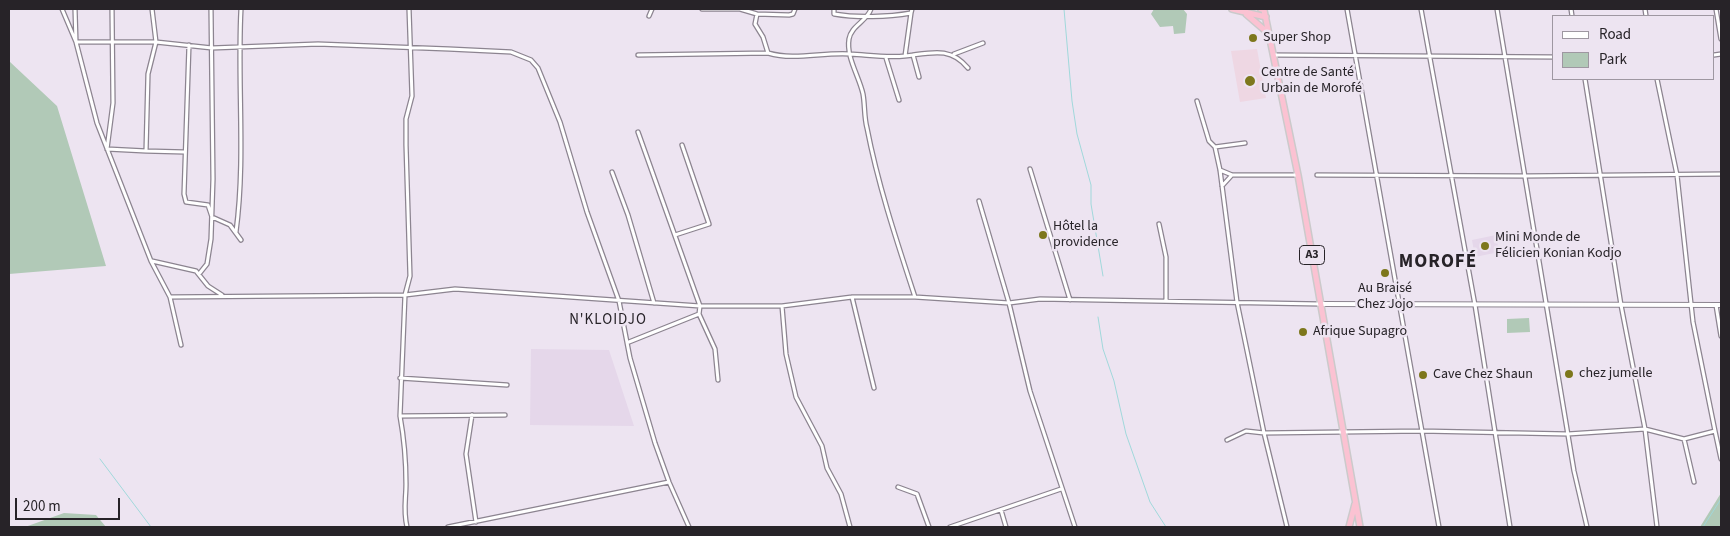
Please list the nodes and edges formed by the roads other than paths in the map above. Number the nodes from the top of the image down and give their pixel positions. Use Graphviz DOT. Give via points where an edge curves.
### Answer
graph roads {
  1 [pos="62,9"];
  2 [pos="75,9"];
  3 [pos="112,9"];
  4 [pos="152,9"];
  5 [pos="211,9"];
  6 [pos="241,9"];
  7 [pos="410,9"];
  8 [pos="652,9"];
  9 [pos="702,9"];
  10 [pos="795,9"];
  11 [pos="834,9"];
  12 [pos="870,9"];
  13 [pos="1232,9"];
  14 [pos="1263,9"];
  15 [pos="1347,9"];
  16 [pos="1421,9"];
  17 [pos="1497,9"];
  18 [pos="1716,9"];
  19 [pos="912,11"];
  20 [pos="1244,13"];
  21 [pos="757,14"];
  22 [pos="869,14"];
  23 [pos="649,16"];
  24 [pos="1266,17"];
  25 [pos="1269,33"];
  26 [pos="1721,39"];
  27 [pos="76,42"];
  28 [pos="112,42"];
  29 [pos="156,42"];
  30 [pos="984,43"];
  31 [pos="189,45"];
  32 [pos="212,48"];
  33 [pos="239,48"];
  34 [pos="410,48"];
  35 [pos="768,53"];
  36 [pos="849,54"];
  37 [pos="953,54"];
  38 [pos="638,55"];
  39 [pos="913,55"];
  40 [pos="1274,55"];
  41 [pos="905,56"];
  42 [pos="1355,56"];
  43 [pos="1505,56"];
  44 [pos="1429,57"];
  45 [pos="1552,57"];
  46 [pos="886,58"];
  47 [pos="968,68"];
  48 [pos="919,76"];
  49 [pos="1584,80"];
  50 [pos="1657,80"];
  51 [pos="899,100"];
  52 [pos="1197,101"];
  53 [pos="638,132"];
  54 [pos="1245,143"];
  55 [pos="682,145"];
  56 [pos="1215,147"];
  57 [pos="107,150"];
  58 [pos="146,151"];
  59 [pos="184,152"];
  60 [pos="1030,169"];
  61 [pos="1220,170"];
  62 [pos="612,172"];
  63 [pos="1677,174"];
  64 [pos="1721,174"];
  65 [pos="1232,175"];
  66 [pos="1298,175"];
  67 [pos="1317,175"];
  68 [pos="1376,175"];
  69 [pos="1451,176"];
  70 [pos="1525,176"];
  71 [pos="1600,176"];
  72 [pos="1221,186"];
  73 [pos="979,201"];
  74 [pos="212,217"];
  75 [pos="1159,224"];
  76 [pos="236,232"];
  77 [pos="674,235"];
  78 [pos="241,240"];
  79 [pos="151,261"];
  80 [pos="199,274"];
  81 [pos="223,296"];
  82 [pos="404,296"];
  83 [pos="170,297"];
  84 [pos="852,297"];
  85 [pos="915,297"];
  86 [pos="1070,300"];
  87 [pos="619,301"];
  88 [pos="1166,301"];
  89 [pos="1237,302"];
  90 [pos="654,303"];
  91 [pos="1009,303"];
  92 [pos="1320,304"];
  93 [pos="1400,304"];
  94 [pos="1475,305"];
  95 [pos="1546,305"];
  96 [pos="1622,305"];
  97 [pos="1690,305"];
  98 [pos="1716,305"];
  99 [pos="1721,305"];
  100 [pos="700,306"];
  101 [pos="782,306"];
  102 [pos="698,314"];
  103 [pos="1721,336"];
  104 [pos="629,342"];
  105 [pos="181,345"];
  106 [pos="400,378"];
  107 [pos="718,380"];
  108 [pos="507,385"];
  109 [pos="874,388"];
  110 [pos="505,414"];
  111 [pos="472,415"];
  112 [pos="400,416"];
  113 [pos="1645,429"];
  114 [pos="1715,431"];
  115 [pos="1420,432"];
  116 [pos="1494,432"];
  117 [pos="1264,433"];
  118 [pos="1344,433"];
  119 [pos="1568,434"];
  120 [pos="1684,438"];
  121 [pos="1227,440"];
  122 [pos="1721,459"];
  123 [pos="669,482"];
  124 [pos="1694,482"];
  125 [pos="898,487"];
  126 [pos="1061,489"];
  127 [pos="1356,501"];
  128 [pos="1001,510"];
  129 [pos="476,522"];
  130 [pos="407,527"];
  131 [pos="448,527"];
  132 [pos="689,527"];
  133 [pos="850,527"];
  134 [pos="929,527"];
  135 [pos="950,527"];
  136 [pos="1006,527"];
  137 [pos="1074,527"];
  138 [pos="1287,527"];
  139 [pos="1349,527"];
  140 [pos="1360,527"];
  141 [pos="1439,527"];
  142 [pos="1510,527"];
  143 [pos="1587,527"];
  144 [pos="1657,527"];
  1 -- 27 [label="street"];
  2 -- 27 [label="street"];
  3 -- 28 [label="street"];
  4 -- 29 [label="street"];
  5 -- 32 [label="street"];
  6 -- 33 [label="street"];
  7 -- 34 [label="street"];
  8 -- 23 [label="street"];
  9 -- 21 [label="street" via="740,9"];
  10 -- 21 [label="street" via="789,16"];
  11 -- 22 [label="street" via="834,14"];
  12 -- 22 [label="street"];
  13 -- 20 [label="highway"];
  14 -- 24 [label="highway, A3"];
  15 -- 42 [label="street"];
  16 -- 44 [label="street"];
  17 -- 43 [label="street"];
  18 -- 26 [label="street"];
  19 -- 22 [label="street" via="890,17"];
  19 -- 41 [label="street"];
  20 -- 24 [label="highway"];
  20 -- 25 [label="highway"];
  21 -- 35 [label="street" via="755,24"];
  22 -- 36 [label="street" via="852,30"];
  24 -- 25 [label="highway, A3"];
  25 -- 40 [label="highway, A3"];
  27 -- 28 [label="street"];
  27 -- 57 [label="street"];
  28 -- 29 [label="street"];
  28 -- 57 [label="street" via="112,103"];
  29 -- 31 [label="street"];
  29 -- 58 [label="street" via="148,74"];
  30 -- 37 [label="street"];
  31 -- 32 [label="street"];
  31 -- 59 [label="street"];
  32 -- 33 [label="street"];
  32 -- 74 [label="street"];
  33 -- 34 [label="street" via="318,44"];
  33 -- 76 [label="street" via="241,192"];
  34 -- 82 [label="street" via="412,96 406,119 406,145 410,276"];
  34 -- 87 [label="street" via="511,52 524,56 538,68 560,122 587,212"];
  35 -- 36 [label="street" via="782,57"];
  35 -- 38 [label="street"];
  36 -- 46 [label="street"];
  36 -- 85 [label="street" via="863,95 866,127 875,163"];
  37 -- 39 [label="street"];
  37 -- 47 [label="street"];
  39 -- 41 [label="street"];
  39 -- 48 [label="street"];
  40 -- 42 [label="street"];
  40 -- 66 [label="highway, A3"];
  41 -- 46 [label="street"];
  42 -- 44 [label="street"];
  42 -- 68 [label="street"];
  43 -- 44 [label="street"];
  43 -- 45 [label="street"];
  43 -- 70 [label="street"];
  44 -- 69 [label="street"];
  46 -- 51 [label="street"];
  49 -- 71 [label="street"];
  50 -- 63 [label="street"];
  52 -- 56 [label="street" via="1209,141"];
  53 -- 77 [label="street"];
  54 -- 56 [label="street"];
  55 -- 77 [label="street" via="709,224"];
  56 -- 61 [label="street"];
  57 -- 58 [label="street"];
  57 -- 79 [label="street"];
  58 -- 59 [label="street"];
  59 -- 74 [label="street" via="186,202 208,205"];
  60 -- 86 [label="street"];
  61 -- 65 [label="street"];
  61 -- 72 [label="street"];
  62 -- 90 [label="street"];
  63 -- 64 [label="street"];
  63 -- 71 [label="street"];
  63 -- 97 [label="street"];
  65 -- 66 [label="street"];
  65 -- 72 [label="street"];
  66 -- 92 [label="highway, A3"];
  67 -- 68 [label="street"];
  68 -- 69 [label="street"];
  68 -- 93 [label="street"];
  69 -- 70 [label="street"];
  69 -- 94 [label="street"];
  70 -- 71 [label="street"];
  70 -- 95 [label="street"];
  71 -- 96 [label="street"];
  72 -- 89 [label="street"];
  73 -- 91 [label="street"];
  74 -- 76 [label="street" via="230,225"];
  74 -- 80 [label="street" via="207,264"];
  75 -- 88 [label="street" via="1166,257"];
  76 -- 78 [label="street"];
  77 -- 100 [label="street"];
  79 -- 80 [label="street"];
  79 -- 83 [label="street"];
  80 -- 81 [label="street" via="208,286"];
  81 -- 82 [label="street"];
  81 -- 83 [label="street"];
  82 -- 87 [label="street" via="455,289"];
  82 -- 106 [label="street"];
  83 -- 105 [label="street"];
  84 -- 85 [label="street"];
  84 -- 101 [label="street"];
  84 -- 109 [label="street"];
  85 -- 91 [label="street"];
  86 -- 88 [label="street"];
  86 -- 91 [label="street"];
  87 -- 90 [label="street"];
  87 -- 104 [label="street"];
  88 -- 89 [label="street"];
  89 -- 92 [label="street"];
  89 -- 117 [label="street"];
  90 -- 100 [label="street"];
  91 -- 126 [label="street" via="1030,391"];
  92 -- 93 [label="street"];
  92 -- 118 [label="highway, A3"];
  93 -- 94 [label="street"];
  93 -- 115 [label="street"];
  94 -- 95 [label="street"];
  94 -- 116 [label="street"];
  95 -- 96 [label="street"];
  95 -- 119 [label="street"];
  96 -- 97 [label="street"];
  96 -- 113 [label="street"];
  97 -- 98 [label="street"];
  97 -- 114 [label="street"];
  98 -- 99 [label="street"];
  98 -- 103 [label="street"];
  100 -- 101 [label="street"];
  100 -- 102 [label="street"];
  101 -- 133 [label="street" via="786,354 796,397 822,446"];
  102 -- 104 [label="street"];
  102 -- 107 [label="street" via="716,349"];
  104 -- 123 [label="street" via="630,358"];
  106 -- 108 [label="street"];
  106 -- 112 [label="street"];
  110 -- 111 [label="street"];
  111 -- 112 [label="street"];
  111 -- 129 [label="street" via="466,454"];
  112 -- 130 [label="street" via="406,484 403,510"];
  113 -- 119 [label="street"];
  113 -- 120 [label="street"];
  113 -- 144 [label="street"];
  114 -- 120 [label="street"];
  114 -- 122 [label="street"];
  115 -- 116 [label="street"];
  115 -- 118 [label="street"];
  115 -- 141 [label="street"];
  116 -- 119 [label="street"];
  116 -- 142 [label="street"];
  117 -- 118 [label="street"];
  117 -- 121 [label="street" via="1246,431"];
  117 -- 138 [label="street"];
  118 -- 127 [label="highway, A3"];
  119 -- 143 [label="street"];
  120 -- 124 [label="street"];
  123 -- 129 [label="street"];
  123 -- 132 [label="street"];
  125 -- 134 [label="street" via="917,494"];
  126 -- 128 [label="street"];
  126 -- 137 [label="street"];
  127 -- 139 [label="highway"];
  127 -- 140 [label="highway, A3"];
  128 -- 135 [label="street"];
  128 -- 136 [label="street"];
  129 -- 131 [label="street"];
}
